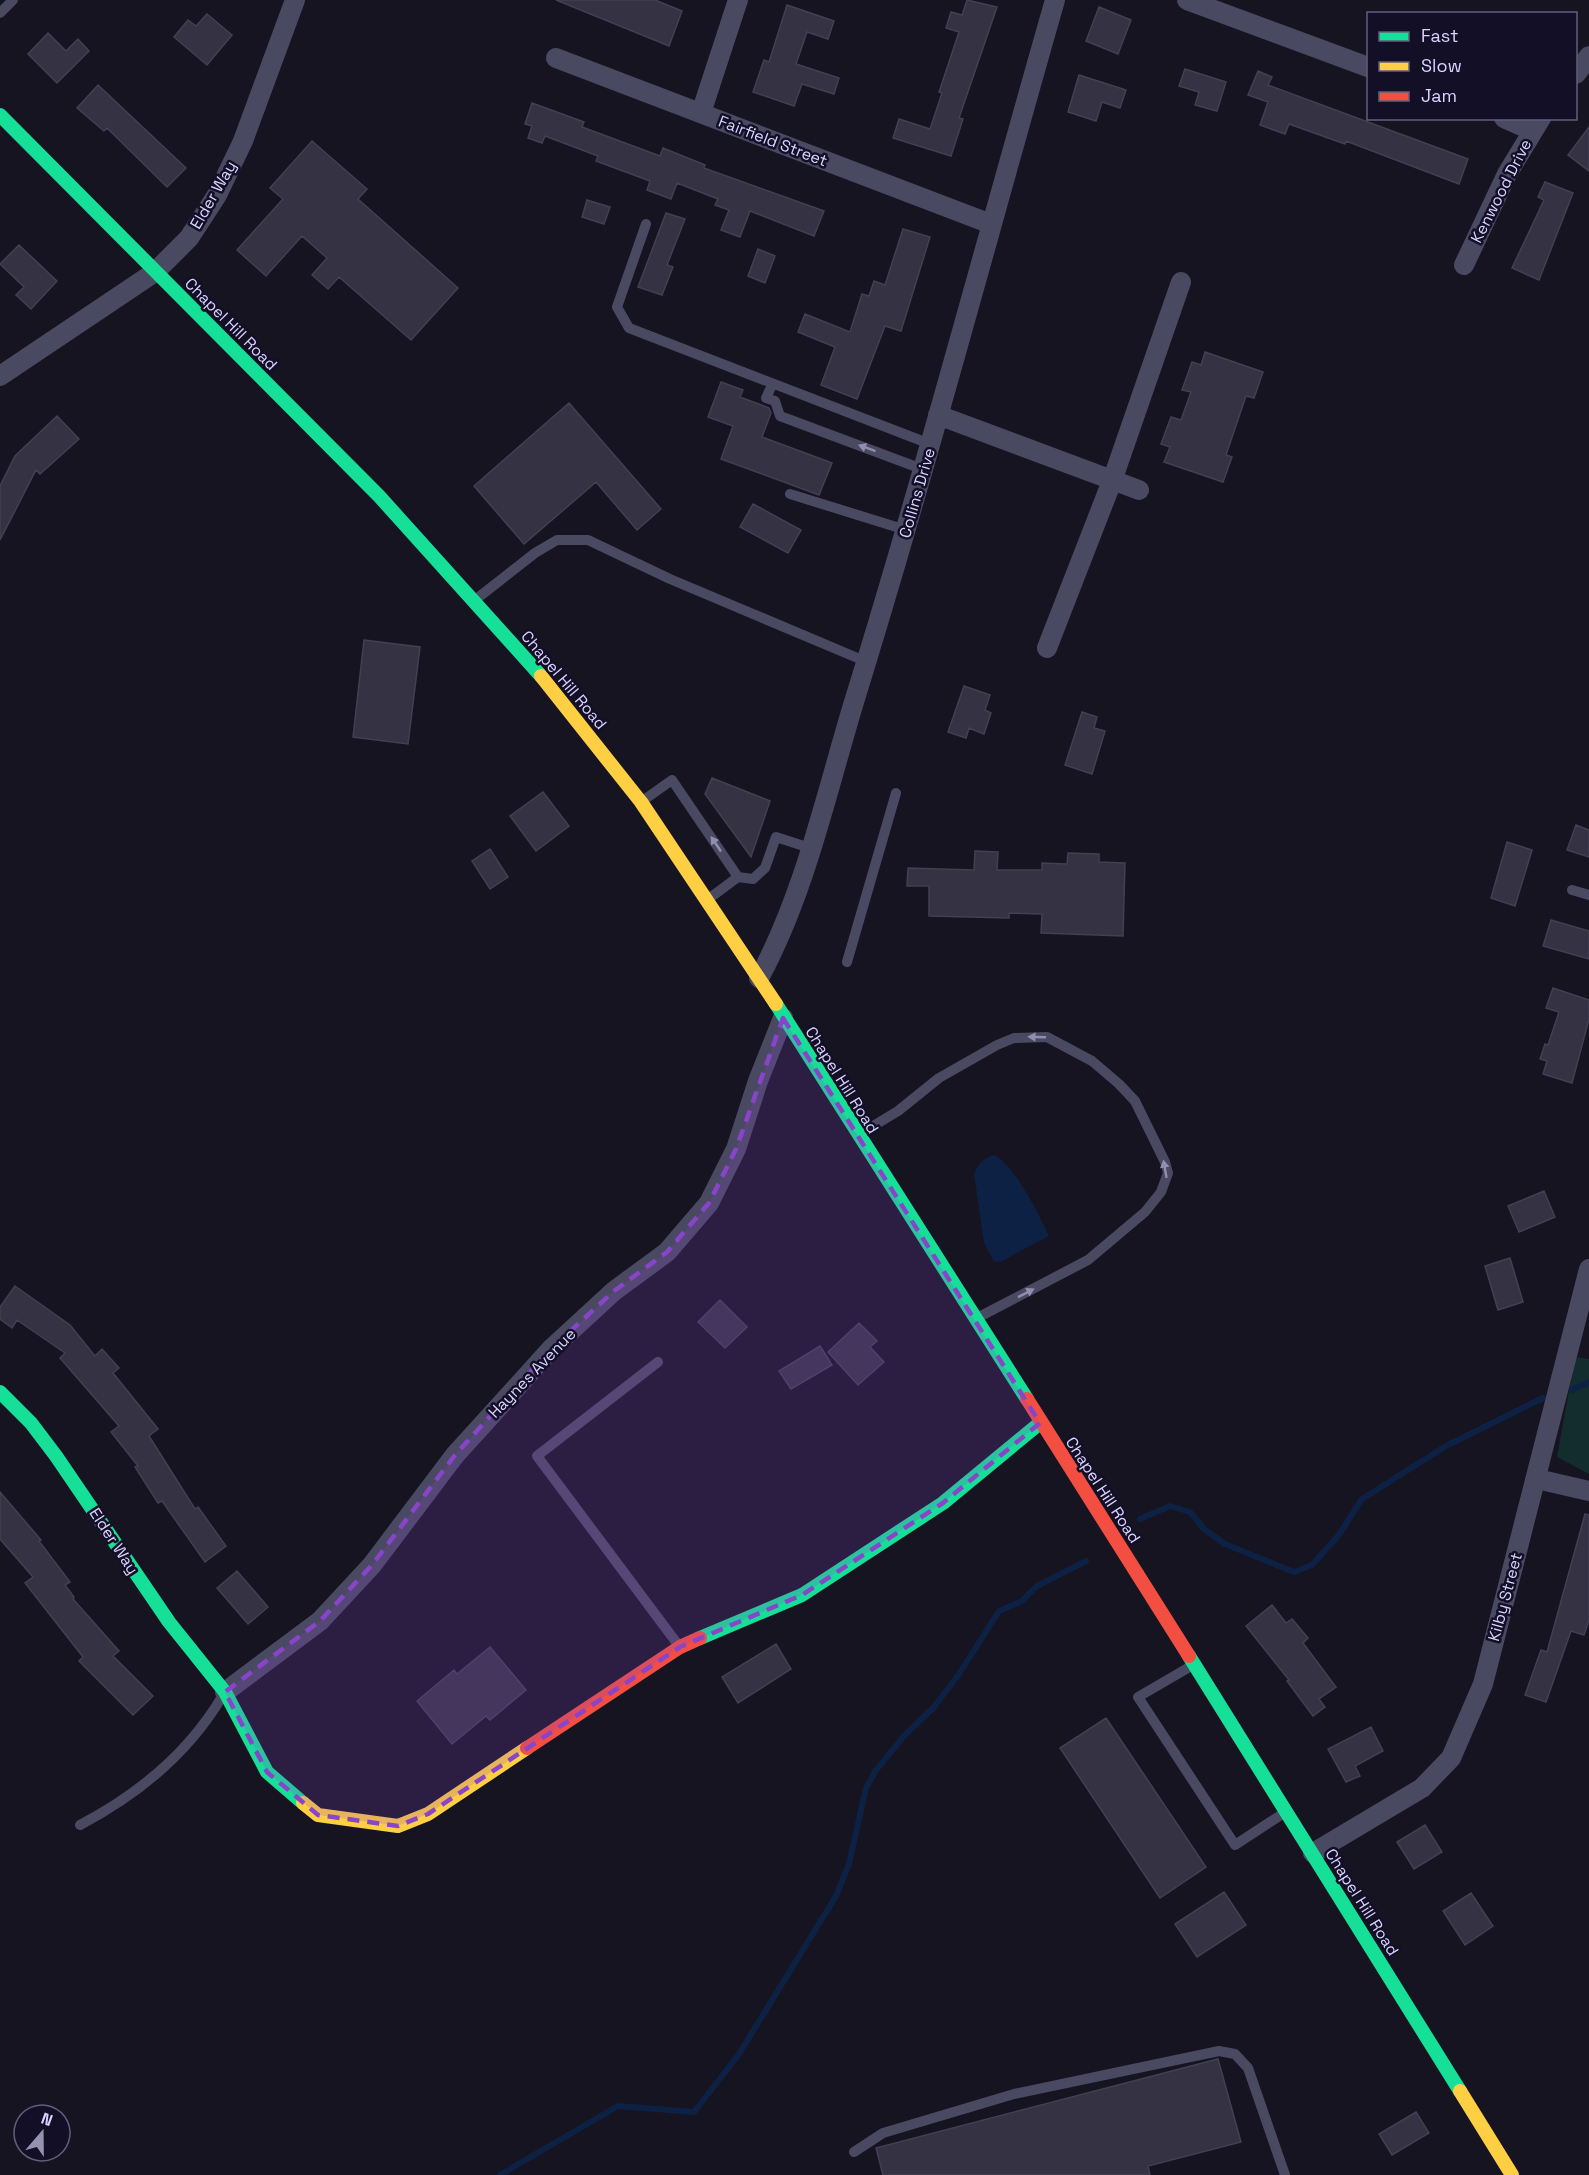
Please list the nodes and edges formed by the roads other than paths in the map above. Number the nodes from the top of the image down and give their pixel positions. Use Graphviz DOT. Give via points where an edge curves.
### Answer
graph roads {
  1 [pos="13,0"];
  2 [pos="296,0"];
  3 [pos="738,0"];
  4 [pos="1055,0"];
  5 [pos="1186,0"];
  6 [pos="0,13"];
  7 [pos="1589,56"];
  8 [pos="556,58"];
  9 [pos="1367,67"];
  10 [pos="1577,71"];
  11 [pos="701,113"];
  12 [pos="0,115"];
  13 [pos="1515,120"];
  14 [pos="1536,124"];
  15 [pos="646,224"];
  16 [pos="991,224"];
  17 [pos="1464,265"];
  18 [pos="155,272"];
  19 [pos="1181,282"];
  20 [pos="0,376"];
  21 [pos="772,385"];
  22 [pos="938,415"];
  23 [pos="930,444"];
  24 [pos="922,469"];
  25 [pos="1112,481"];
  26 [pos="1139,490"];
  27 [pos="790,494"];
  28 [pos="906,530"];
  29 [pos="475,600"];
  30 [pos="1047,648"];
  31 [pos="867,662"];
  32 [pos="896,793"];
  33 [pos="641,802"];
  34 [pos="810,848"];
  35 [pos="738,877"];
  36 [pos="1572,890"];
  37 [pos="1589,895"];
  38 [pos="707,900"];
  39 [pos="847,962"];
  40 [pos="759,978"];
  41 [pos="783,1018"];
  42 [pos="857,1135"];
  43 [pos="1589,1269"];
  44 [pos="974,1320"];
  45 [pos="658,1362"];
  46 [pos="0,1392"];
  47 [pos="1040,1423"];
  48 [pos="1537,1479"];
  49 [pos="1589,1491"];
  50 [pos="680,1647"];
  51 [pos="1193,1665"];
  52 [pos="225,1692"];
  53 [pos="1287,1811"];
  54 [pos="80,1825"];
  55 [pos="1313,1853"];
  56 [pos="854,2152"];
  57 [pos="1285,2175"];
  58 [pos="1512,2175"];
  1 -- 6 [label="lane"];
  2 -- 18 [label="street, Elder Way" via="243,141 217,195 189,237"];
  3 -- 11 [label="street"];
  4 -- 16 [label="street, Collins Drive"];
  5 -- 9 [label="street"];
  7 -- 10 [label="street"];
  8 -- 11 [label="street, Fairfield Street"];
  11 -- 16 [label="street, Fairfield Street"];
  12 -- 18 [label="main road, Chapel Hill Road"];
  13 -- 14 [label="street"];
  14 -- 17 [label="street, Kenwood Drive" via="1507,174"];
  15 -- 21 [label="lane" via="617,307 629,328"];
  16 -- 22 [label="street, Collins Drive"];
  18 -- 20 [label="street, Elder Way"];
  18 -- 29 [label="main road, Chapel Hill Road" via="357,473"];
  19 -- 25 [label="street"];
  21 -- 23 [label="lane"];
  24 -- 21 [label="lane, one-way" via="780,416 775,401 766,398"];
  22 -- 23 [label="street, Collins Drive"];
  22 -- 25 [label="street"];
  23 -- 24 [label="street, Collins Drive"];
  24 -- 28 [label="street, Collins Drive"];
  25 -- 26 [label="street"];
  25 -- 30 [label="street"];
  27 -- 28 [label="lane"];
  28 -- 31 [label="street, Collins Drive"];
  29 -- 31 [label="lane" via="557,540 588,540"];
  29 -- 33 [label="main road, Chapel Hill Road" via="566,705"];
  31 -- 34 [label="street, Collins Drive"];
  32 -- 39 [label="lane"];
  35 -- 33 [label="lane, one-way" via="672,780"];
  33 -- 38 [label="main road, Chapel Hill Road"];
  34 -- 35 [label="lane" via="776,837 765,868 753,879"];
  34 -- 40 [label="street, Collins Drive" via="780,940"];
  35 -- 38 [label="lane"];
  36 -- 37 [label="lane"];
  38 -- 40 [label="main road, Chapel Hill Road"];
  40 -- 41 [label="main road, Chapel Hill Road"];
  41 -- 42 [label="main road, Chapel Hill Road"];
  41 -- 52 [label="street, Haynes Avenue" via="736,1149 709,1203 668,1252 614,1291 552,1348 455,1455 372,1565 320,1621"];
  42 -- 44 [label="main road, Chapel Hill Road"];
  44 -- 42 [label="lane, one-way" via="1088,1260 1145,1212 1161,1192 1168,1173 1165,1162 1135,1101 1092,1061 1064,1044 1047,1037 1014,1038 939,1078 898,1111"];
  43 -- 48 [label="street, Kilby Street"];
  44 -- 47 [label="main road, Chapel Hill Road"];
  45 -- 50 [label="lane" via="537,1456"];
  46 -- 52 [label="main road, Elder Way" via="56,1455 168,1622"];
  47 -- 50 [label="main road, Elder Way" via="943,1503 802,1595"];
  47 -- 51 [label="main road, Chapel Hill Road"];
  48 -- 49 [label="street"];
  48 -- 55 [label="street, Kilby Street" via="1483,1684 1451,1758 1422,1788"];
  50 -- 52 [label="main road, Elder Way" via="429,1814 398,1827 318,1815 267,1772"];
  51 -- 53 [label="main road, Chapel Hill Road"];
  51 -- 53 [label="lane" via="1138,1697 1235,1845"];
  52 -- 54 [label="lane" via="207,1722 183,1750 147,1783"];
  53 -- 55 [label="main road, Chapel Hill Road"];
  55 -- 58 [label="main road, Chapel Hill Road"];
  56 -- 57 [label="lane" via="884,2133 1014,2094 1219,2051 1235,2054 1248,2068"];
}
